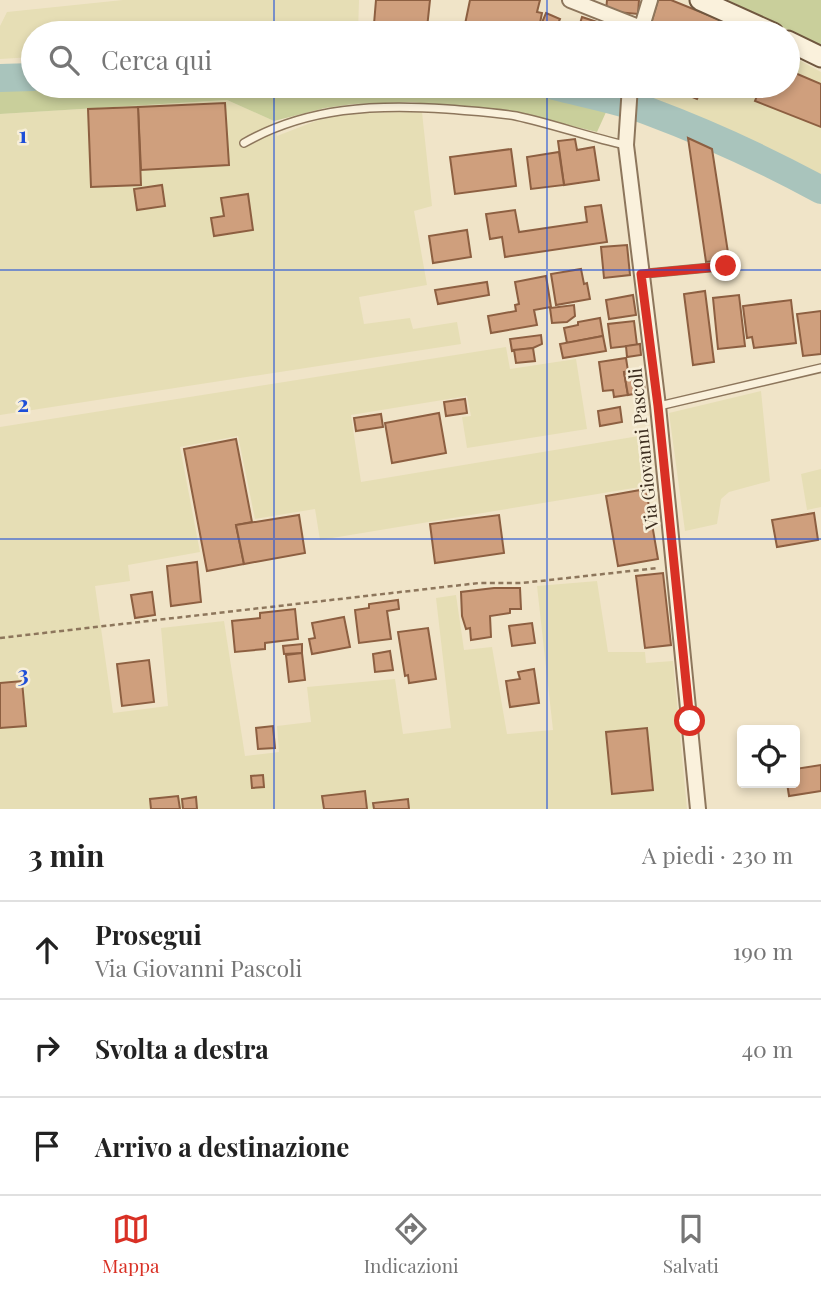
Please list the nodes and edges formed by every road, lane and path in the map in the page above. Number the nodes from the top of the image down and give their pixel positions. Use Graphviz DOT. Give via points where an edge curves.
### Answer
graph roads {
  1 [pos="570,0"];
  2 [pos="650,0"];
  3 [pos="707,2"];
  4 [pos="617,21"];
  5 [pos="643,21"];
  6 [pos="747,21"];
  7 [pos="800,47"];
  8 [pos="821,57"];
  9 [pos="629,98"];
  10 [pos="244,143"];
  11 [pos="626,145"];
  12 [pos="726,266"];
  13 [pos="641,274"];
  14 [pos="821,368"];
  15 [pos="658,406"];
  16 [pos="675,566"];
  17 [pos="0,638"];
  18 [pos="698,809"];
  1 -- 4 [label="street"];
  2 -- 5 [label="street"];
  3 -- 6 [label="main road"];
  7 -- 8 [label="main road"];
  9 -- 11 [label="street, Via Giovanni Pascoli"];
  10 -- 11 [label="lane" via="268,129 325,112 411,107 514,116"];
  11 -- 13 [label="street, Via Giovanni Pascoli"];
  12 -- 13 [label="lane"];
  13 -- 15 [label="street, Via Giovanni Pascoli"];
  14 -- 15 [label="lane"];
  15 -- 16 [label="street, Via Giovanni Pascoli"];
  16 -- 17 [label="path" via="522,583 479,583"];
  16 -- 18 [label="street, Via Giovanni Pascoli"];
}
